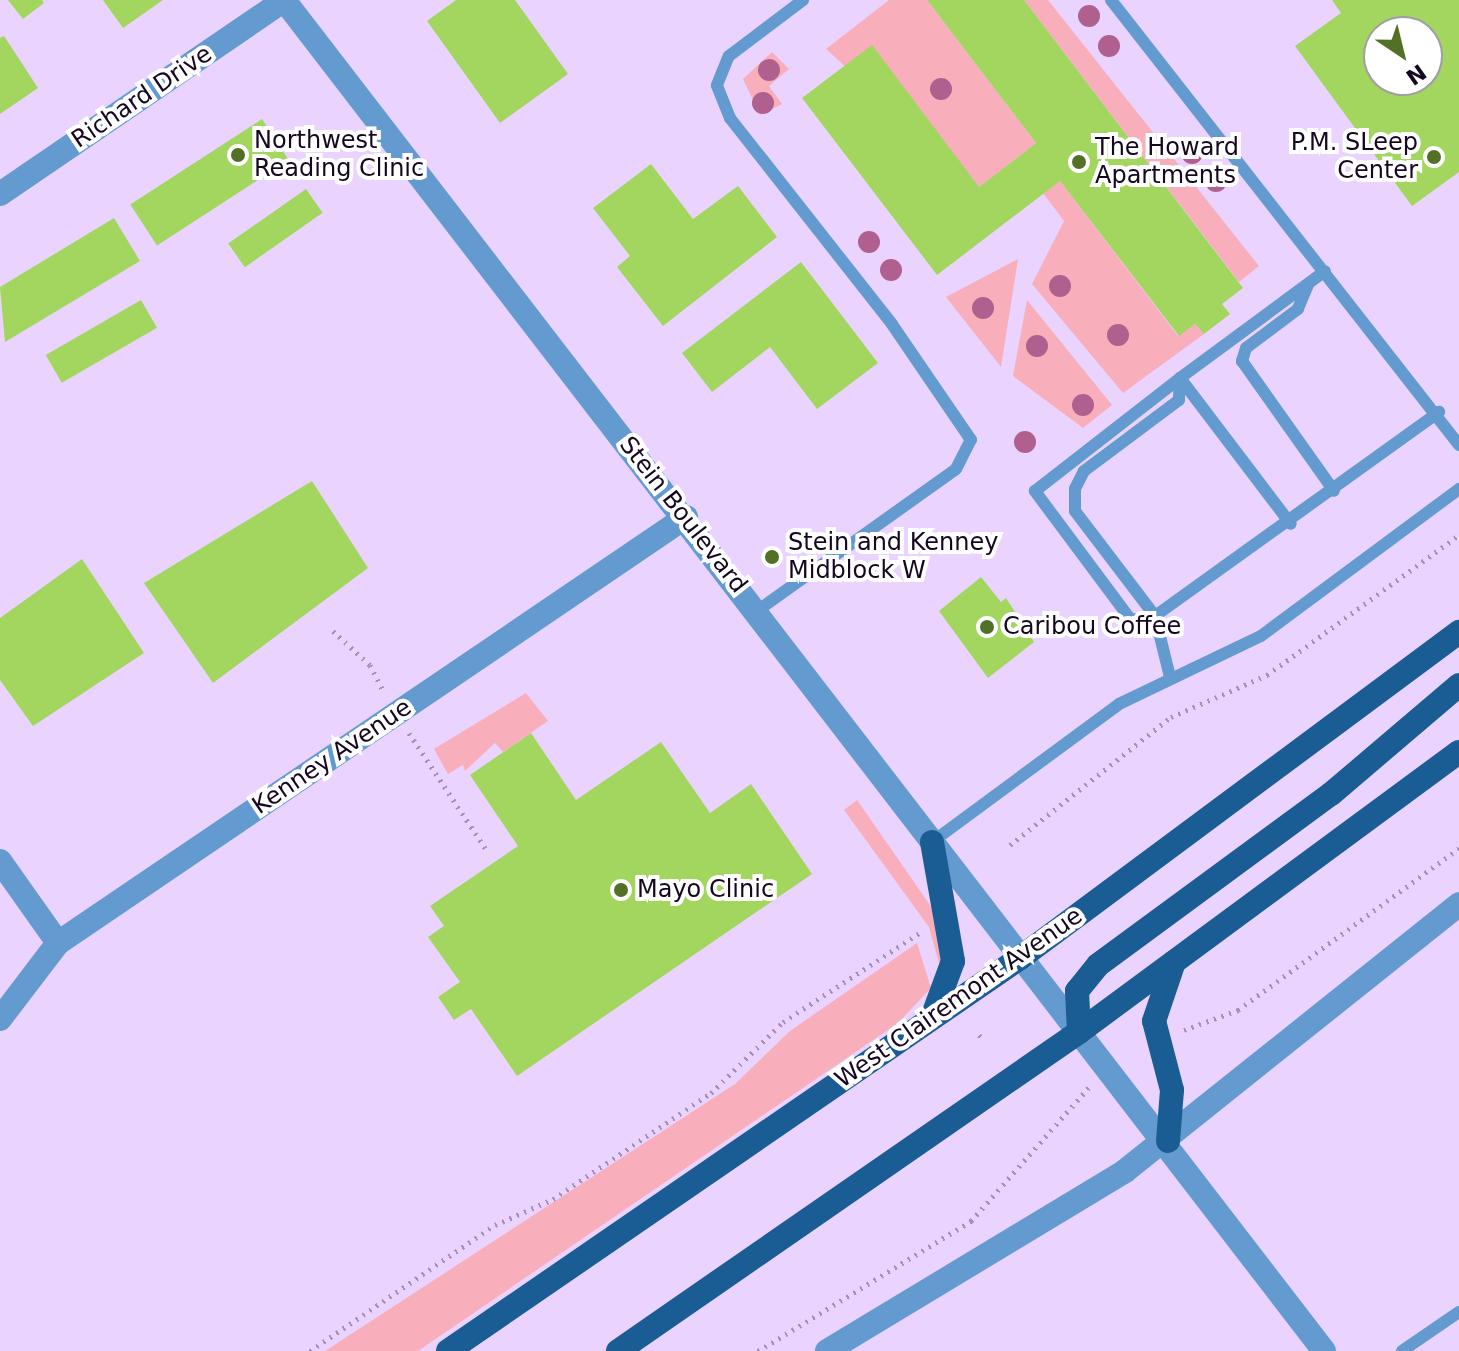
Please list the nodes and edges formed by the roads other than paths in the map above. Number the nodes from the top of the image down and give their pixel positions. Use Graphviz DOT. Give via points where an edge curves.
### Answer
graph roads {
  1 [pos="284,0"];
  2 [pos="803,0"];
  3 [pos="1111,0"];
  4 [pos="0,194"];
  5 [pos="1325,271"];
  6 [pos="1310,282"];
  7 [pos="1180,378"];
  8 [pos="1439,412"];
  9 [pos="1459,445"];
  10 [pos="1459,489"];
  11 [pos="1334,491"];
  12 [pos="686,517"];
  13 [pos="1291,524"];
  14 [pos="757,611"];
  15 [pos="1155,616"];
  16 [pos="1459,632"];
  17 [pos="1170,677"];
  18 [pos="1459,685"];
  19 [pos="1459,752"];
  20 [pos="932,842"];
  21 [pos="0,861"];
  22 [pos="1459,904"];
  23 [pos="58,943"];
  24 [pos="1020,958"];
  25 [pos="1174,962"];
  26 [pos="0,1019"];
  27 [pos="930,1021"];
  28 [pos="1079,1032"];
  29 [pos="1168,1141"];
  30 [pos="1459,1312"];
  31 [pos="448,1351"];
  32 [pos="618,1351"];
  33 [pos="827,1351"];
  34 [pos="1324,1351"];
  35 [pos="1402,1351"];
  1 -- 4 [label="street, Richard Drive"];
  1 -- 12 [label="street, Stein Boulevard"];
  2 -- 14 [label="lane" via="729,56 717,85 730,118 892,324 971,440 956,469"];
  3 -- 5 [label="lane"];
  5 -- 6 [label="lane"];
  5 -- 8 [label="lane"];
  6 -- 7 [label="lane"];
  6 -- 11 [label="lane" via="1298,309 1246,348 1242,361"];
  7 -- 13 [label="lane"];
  7 -- 15 [label="lane" via="1179,400 1084,471 1075,489 1075,511"];
  7 -- 15 [label="lane" via="1035,491 1131,620"];
  8 -- 9 [label="lane"];
  8 -- 11 [label="lane"];
  10 -- 17 [label="lane" via="1261,636"];
  11 -- 13 [label="lane"];
  12 -- 14 [label="street, Stein Boulevard"];
  12 -- 23 [label="street, Kenney Avenue"];
  13 -- 15 [label="lane"];
  14 -- 20 [label="street, Stein Boulevard"];
  15 -- 17 [label="lane"];
  16 -- 24 [label="main road, West Clairemont Avenue"];
  17 -- 20 [label="lane" via="1119,704"];
  18 -- 28 [label="main road" via="1331,794 1098,965 1077,991"];
  19 -- 25 [label="main road"];
  20 -- 24 [label="street, Stein Boulevard"];
  20 -- 27 [label="main road" via="953,961"];
  21 -- 23 [label="street"];
  22 -- 29 [label="street"];
  23 -- 26 [label="street, Kenney Avenue"];
  24 -- 27 [label="main road, West Clairemont Avenue"];
  24 -- 28 [label="street, Stein Boulevard"];
  25 -- 28 [label="main road"];
  25 -- 29 [label="main road" via="1154,1021 1172,1090"];
  27 -- 31 [label="main road, West Clairemont Avenue"];
  28 -- 29 [label="street, Stein Boulevard"];
  28 -- 32 [label="main road"];
  29 -- 33 [label="street"];
  29 -- 34 [label="street, Stein Boulevard"];
  30 -- 35 [label="lane"];
}
